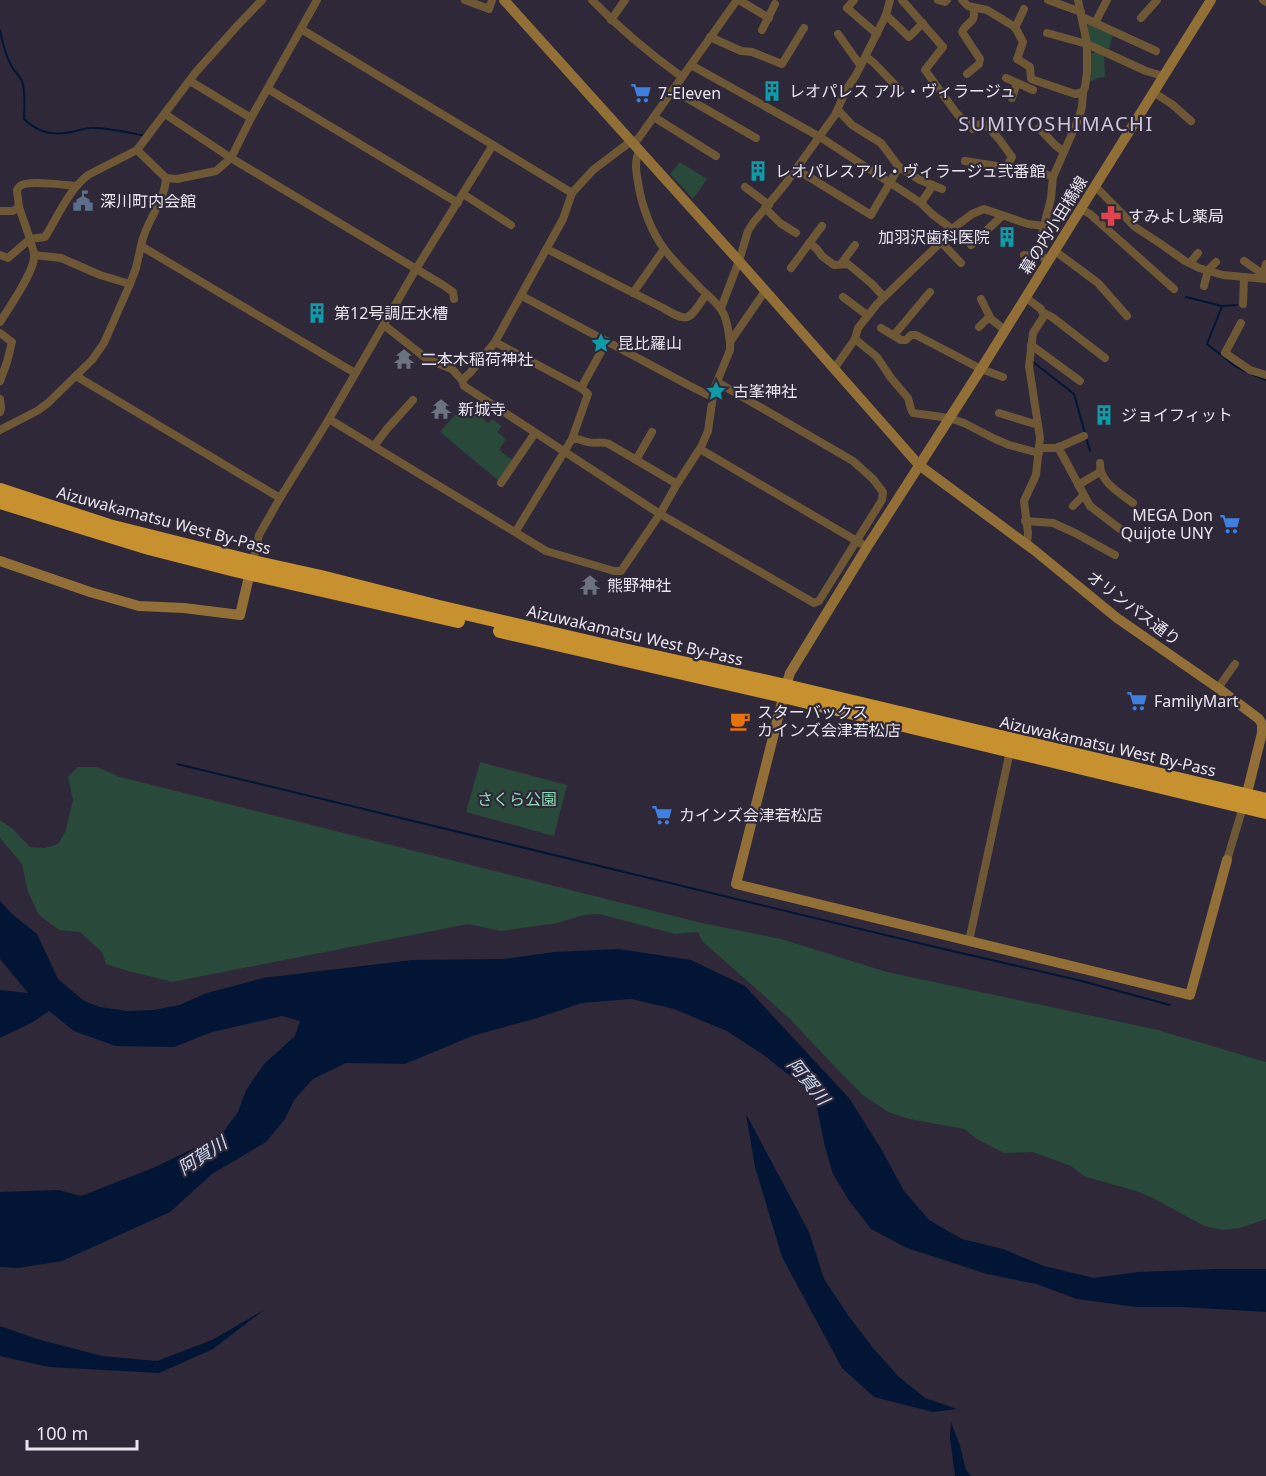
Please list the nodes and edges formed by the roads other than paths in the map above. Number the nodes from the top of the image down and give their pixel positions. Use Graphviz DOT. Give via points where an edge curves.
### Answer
graph roads {
  1 [pos="262,0"];
  2 [pos="317,0"];
  3 [pos="465,0"];
  4 [pos="492,0"];
  5 [pos="504,0"];
  6 [pos="592,0"];
  7 [pos="626,0"];
  8 [pos="738,0"];
  9 [pos="854,0"];
  10 [pos="890,0"];
  11 [pos="902,0"];
  12 [pos="938,0"];
  13 [pos="947,0"];
  14 [pos="962,0"];
  15 [pos="1048,0"];
  16 [pos="1078,0"];
  17 [pos="1107,0"];
  18 [pos="1211,0"];
  19 [pos="1154,1"];
  20 [pos="775,4"];
  21 [pos="973,7"];
  22 [pos="1024,9"];
  23 [pos="886,15"];
  24 [pos="1081,15"];
  25 [pos="769,18"];
  26 [pos="1141,18"];
  27 [pos="611,20"];
  28 [pos="923,23"];
  29 [pos="1095,23"];
  30 [pos="804,27"];
  31 [pos="1015,28"];
  32 [pos="301,30"];
  33 [pos="762,30"];
  34 [pos="1047,33"];
  35 [pos="838,34"];
  36 [pos="877,34"];
  37 [pos="710,37"];
  38 [pos="1087,44"];
  39 [pos="1156,51"];
  40 [pos="866,57"];
  41 [pos="690,65"];
  42 [pos="860,65"];
  43 [pos="967,74"];
  44 [pos="1163,76"];
  45 [pos="682,78"];
  46 [pos="1006,78"];
  47 [pos="1036,80"];
  48 [pos="190,81"];
  49 [pos="1017,83"];
  50 [pos="268,89"];
  51 [pos="673,90"];
  52 [pos="900,90"];
  53 [pos="1083,92"];
  54 [pos="1153,92"];
  55 [pos="1012,98"];
  56 [pos="838,110"];
  57 [pos="165,114"];
  58 [pos="654,117"];
  59 [pos="251,118"];
  60 [pos="1191,121"];
  61 [pos="1040,128"];
  62 [pos="820,137"];
  63 [pos="756,138"];
  64 [pos="493,145"];
  65 [pos="636,146"];
  66 [pos="137,150"];
  67 [pos="1063,151"];
  68 [pos="716,156"];
  69 [pos="231,158"];
  70 [pos="965,161"];
  71 [pos="899,168"];
  72 [pos="1006,168"];
  73 [pos="796,169"];
  74 [pos="1053,177"];
  75 [pos="166,178"];
  76 [pos="890,182"];
  77 [pos="933,185"];
  78 [pos="75,186"];
  79 [pos="1095,186"];
  80 [pos="746,187"];
  81 [pos="942,189"];
  82 [pos="572,193"];
  83 [pos="463,194"];
  84 [pos="458,202"];
  85 [pos="921,203"];
  86 [pos="767,206"];
  87 [pos="19,207"];
  88 [pos="1081,209"];
  89 [pos="0,211"];
  90 [pos="1002,216"];
  91 [pos="512,225"];
  92 [pos="822,226"];
  93 [pos="1044,226"];
  94 [pos="952,229"];
  95 [pos="796,232"];
  96 [pos="30,239"];
  97 [pos="941,242"];
  98 [pos="809,243"];
  99 [pos="855,245"];
  100 [pos="971,245"];
  101 [pos="141,246"];
  102 [pos="546,249"];
  103 [pos="664,249"];
  104 [pos="1054,251"];
  105 [pos="1198,253"];
  106 [pos="0,255"];
  107 [pos="34,255"];
  108 [pos="1024,255"];
  109 [pos="1043,259"];
  110 [pos="739,261"];
  111 [pos="1216,262"];
  112 [pos="961,263"];
  113 [pos="1190,263"];
  114 [pos="841,264"];
  115 [pos="1266,264"];
  116 [pos="791,268"];
  117 [pos="416,269"];
  118 [pos="1208,270"];
  119 [pos="1234,276"];
  120 [pos="1244,277"];
  121 [pos="1264,278"];
  122 [pos="130,284"];
  123 [pos="1204,286"];
  124 [pos="1174,289"];
  125 [pos="765,291"];
  126 [pos="930,292"];
  127 [pos="633,293"];
  128 [pos="706,295"];
  129 [pos="522,296"];
  130 [pos="843,297"];
  131 [pos="884,297"];
  132 [pos="1025,297"];
  133 [pos="454,299"];
  134 [pos="981,299"];
  135 [pos="1243,304"];
  136 [pos="4,308"];
  137 [pos="721,308"];
  138 [pos="1044,313"];
  139 [pos="867,315"];
  140 [pos="1127,316"];
  141 [pos="989,317"];
  142 [pos="0,322"];
  143 [pos="1241,323"];
  144 [pos="384,325"];
  145 [pos="979,327"];
  146 [pos="881,328"];
  147 [pos="1005,330"];
  148 [pos="0,333"];
  149 [pos="894,335"];
  150 [pos="855,339"];
  151 [pos="607,341"];
  152 [pos="495,342"];
  153 [pos="730,342"];
  154 [pos="1031,345"];
  155 [pos="1105,358"];
  156 [pos="834,369"];
  157 [pos="981,369"];
  158 [pos="355,373"];
  159 [pos="1266,375"];
  160 [pos="76,376"];
  161 [pos="1004,377"];
  162 [pos="462,380"];
  163 [pos="0,381"];
  164 [pos="1080,381"];
  165 [pos="717,382"];
  166 [pos="581,388"];
  167 [pos="712,397"];
  168 [pos="0,399"];
  169 [pos="413,400"];
  170 [pos="0,412"];
  171 [pos="999,413"];
  172 [pos="329,418"];
  173 [pos="949,418"];
  174 [pos="1038,425"];
  175 [pos="0,430"];
  176 [pos="652,432"];
  177 [pos="536,433"];
  178 [pos="1084,436"];
  179 [pos="572,439"];
  180 [pos="374,446"];
  181 [pos="1058,447"];
  182 [pos="700,449"];
  183 [pos="1039,451"];
  184 [pos="564,452"];
  185 [pos="636,460"];
  186 [pos="919,465"];
  187 [pos="501,483"];
  188 [pos="677,484"];
  189 [pos="1078,485"];
  190 [pos="0,490"];
  191 [pos="1084,495"];
  192 [pos="280,498"];
  193 [pos="0,502"];
  194 [pos="1133,503"];
  195 [pos="1073,506"];
  196 [pos="660,514"];
  197 [pos="1025,521"];
  198 [pos="1120,530"];
  199 [pos="516,531"];
  200 [pos="856,541"];
  201 [pos="1027,544"];
  202 [pos="867,547"];
  203 [pos="1115,555"];
  204 [pos="0,561"];
  205 [pos="251,568"];
  206 [pos="1235,664"];
  207 [pos="1218,688"];
  208 [pos="784,691"];
  209 [pos="1263,721"];
  210 [pos="1010,751"];
  211 [pos="1266,800"];
  212 [pos="1245,801"];
  213 [pos="1266,812"];
  214 [pos="1227,860"];
  215 [pos="969,941"];
  1 -- 48 [label="street"];
  2 -- 32 [label="street"];
  3 -- 4 [label="street" via="489,9"];
  5 -- 65 [label="street, オリンパス通り"];
  6 -- 27 [label="street"];
  7 -- 27 [label="street"];
  8 -- 25 [label="street"];
  8 -- 37 [label="street"];
  9 -- 36 [label="street" via="847,9"];
  10 -- 23 [label="street"];
  11 -- 28 [label="street"];
  12 -- 13 [label="street"];
  14 -- 21 [label="street"];
  15 -- 24 [label="street"];
  16 -- 24 [label="street"];
  17 -- 29 [label="street"];
  18 -- 44 [label="street, 幕の内小田橋線"];
  19 -- 26 [label="street"];
  20 -- 25 [label="street"];
  21 -- 31 [label="street" via="987,10"];
  21 -- 43 [label="street" via="975,16 962,32 980,59"];
  22 -- 31 [label="street"];
  23 -- 28 [label="street" via="909,37"];
  23 -- 36 [label="street"];
  24 -- 29 [label="street"];
  24 -- 38 [label="street"];
  25 -- 33 [label="street"];
  27 -- 45 [label="street"];
  28 -- 72 [label="street" via="943,46 925,70 973,129 986,125 999,139 1012,157"];
  29 -- 39 [label="street"];
  30 -- 37 [label="street" via="782,64"];
  31 -- 47 [label="street" via="1023,42 1017,59 1030,67 1031,79"];
  32 -- 50 [label="street"];
  32 -- 64 [label="street"];
  34 -- 38 [label="street"];
  35 -- 42 [label="street"];
  36 -- 40 [label="street"];
  37 -- 41 [label="street"];
  38 -- 44 [label="street"];
  38 -- 53 [label="street"];
  40 -- 42 [label="street"];
  40 -- 52 [label="street"];
  41 -- 45 [label="street"];
  41 -- 62 [label="street"];
  42 -- 56 [label="street"];
  44 -- 54 [label="street, 幕の内小田橋線"];
  45 -- 51 [label="street"];
  46 -- 49 [label="street"];
  47 -- 49 [label="street" via="1032,94"];
  47 -- 53 [label="street" via="1075,94"];
  48 -- 57 [label="street"];
  48 -- 59 [label="street"];
  49 -- 55 [label="street"];
  50 -- 59 [label="street"];
  50 -- 84 [label="street"];
  51 -- 58 [label="street"];
  51 -- 63 [label="street"];
  53 -- 67 [label="street" via="1078,120"];
  54 -- 60 [label="street"];
  54 -- 79 [label="street, 幕の内小田橋線"];
  56 -- 62 [label="street"];
  56 -- 71 [label="street" via="852,125 881,143"];
  57 -- 66 [label="street"];
  57 -- 69 [label="street"];
  58 -- 65 [label="street"];
  58 -- 68 [label="street"];
  59 -- 69 [label="street"];
  61 -- 67 [label="street"];
  62 -- 73 [label="street"];
  62 -- 76 [label="street"];
  64 -- 82 [label="street"];
  64 -- 83 [label="street"];
  65 -- 82 [label="street" via="626,145 593,170"];
  65 -- 103 [label="street" via="639,193"];
  65 -- 110 [label="street, オリンパス通り"];
  66 -- 75 [label="street"];
  66 -- 78 [label="street"];
  67 -- 74 [label="street"];
  69 -- 75 [label="street" via="216,171"];
  69 -- 117 [label="street"];
  70 -- 72 [label="street"];
  71 -- 76 [label="street"];
  71 -- 77 [label="street"];
  72 -- 74 [label="street"];
  73 -- 76 [label="street" via="871,215"];
  73 -- 86 [label="street"];
  74 -- 93 [label="street"];
  75 -- 101 [label="street"];
  76 -- 85 [label="street"];
  77 -- 81 [label="street"];
  77 -- 85 [label="street"];
  78 -- 87 [label="street" via="21,185 17,190"];
  78 -- 96 [label="street" via="45,237"];
  79 -- 88 [label="street, 幕の内小田橋線"];
  79 -- 113 [label="street" via="1135,227"];
  80 -- 86 [label="street"];
  82 -- 102 [label="street"];
  83 -- 84 [label="street"];
  83 -- 91 [label="street"];
  84 -- 117 [label="street"];
  85 -- 94 [label="street"];
  86 -- 95 [label="street" via="780,223"];
  86 -- 110 [label="street" via="748,231"];
  87 -- 89 [label="street"];
  87 -- 96 [label="street"];
  88 -- 104 [label="street, 幕の内小田橋線"];
  88 -- 124 [label="street"];
  90 -- 93 [label="street"];
  90 -- 94 [label="street" via="979,210"];
  90 -- 100 [label="street"];
  92 -- 98 [label="street"];
  93 -- 109 [label="street"];
  94 -- 97 [label="street"];
  96 -- 106 [label="street" via="8,258"];
  96 -- 107 [label="street"];
  97 -- 112 [label="street"];
  97 -- 131 [label="street"];
  98 -- 114 [label="street" via="834,265"];
  98 -- 116 [label="street"];
  99 -- 114 [label="street"];
  101 -- 122 [label="street"];
  101 -- 158 [label="street"];
  102 -- 127 [label="street"];
  102 -- 129 [label="street"];
  103 -- 127 [label="street"];
  103 -- 128 [label="street"];
  104 -- 109 [label="street, 幕の内小田橋線"];
  104 -- 140 [label="street" via="1098,283"];
  105 -- 113 [label="street"];
  107 -- 122 [label="street" via="61,258"];
  107 -- 136 [label="street" via="19,292"];
  108 -- 109 [label="street"];
  109 -- 132 [label="street, 幕の内小田橋線"];
  110 -- 125 [label="street, オリンパス通り"];
  110 -- 137 [label="street"];
  111 -- 118 [label="street"];
  113 -- 118 [label="street"];
  114 -- 131 [label="street" via="848,264"];
  115 -- 121 [label="street"];
  117 -- 133 [label="street" via="453,292"];
  117 -- 144 [label="street"];
  118 -- 119 [label="street"];
  118 -- 123 [label="street"];
  119 -- 120 [label="street"];
  119 -- 121 [label="street" via="1242,264"];
  120 -- 121 [label="street"];
  120 -- 135 [label="street"];
  122 -- 160 [label="street" via="104,343"];
  125 -- 153 [label="street"];
  125 -- 156 [label="street, オリンパス通り"];
  126 -- 149 [label="street"];
  127 -- 128 [label="street" via="685,319"];
  128 -- 137 [label="street"];
  129 -- 151 [label="street"];
  129 -- 152 [label="street"];
  130 -- 139 [label="street"];
  131 -- 139 [label="street"];
  132 -- 138 [label="street"];
  132 -- 147 [label="street, 幕の内小田橋線"];
  134 -- 141 [label="street"];
  136 -- 142 [label="street"];
  137 -- 153 [label="street"];
  138 -- 154 [label="street"];
  138 -- 155 [label="street"];
  139 -- 150 [label="street"];
  141 -- 145 [label="street"];
  141 -- 147 [label="street"];
  143 -- 159 [label="street" via="1225,352 1250,370"];
  144 -- 158 [label="street"];
  144 -- 162 [label="street" via="434,364 452,369"];
  146 -- 149 [label="street"];
  147 -- 157 [label="street, 幕の内小田橋線"];
  148 -- 163 [label="street" via="12,342"];
  149 -- 157 [label="street" via="906,340 916,335"];
  150 -- 156 [label="street"];
  150 -- 173 [label="street" via="877,357 908,398 914,413"];
  151 -- 166 [label="street"];
  151 -- 167 [label="street"];
  152 -- 162 [label="street"];
  152 -- 166 [label="street"];
  153 -- 165 [label="street"];
  154 -- 164 [label="street"];
  154 -- 174 [label="street" via="1029,366"];
  156 -- 186 [label="street, オリンパス通り"];
  157 -- 161 [label="street"];
  157 -- 173 [label="street, 幕の内小田橋線"];
  158 -- 172 [label="street"];
  160 -- 175 [label="street" via="37,411"];
  160 -- 192 [label="street"];
  162 -- 177 [label="street" via="464,386"];
  165 -- 167 [label="street"];
  165 -- 200 [label="street" via="853,461 873,479 883,492 882,500"];
  166 -- 179 [label="street" via="588,394"];
  167 -- 182 [label="street" via="711,418"];
  168 -- 170 [label="street"];
  169 -- 180 [label="street"];
  171 -- 174 [label="street"];
  172 -- 180 [label="street"];
  172 -- 192 [label="street"];
  173 -- 183 [label="street" via="1009,445"];
  173 -- 186 [label="street, 幕の内小田橋線"];
  174 -- 183 [label="street"];
  176 -- 185 [label="street"];
  177 -- 184 [label="street"];
  177 -- 187 [label="street"];
  178 -- 181 [label="street"];
  179 -- 184 [label="street"];
  179 -- 185 [label="street" via="602,441"];
  180 -- 199 [label="street"];
  181 -- 183 [label="street"];
  181 -- 189 [label="street"];
  182 -- 188 [label="street"];
  182 -- 200 [label="street"];
  183 -- 197 [label="street" via="1036,475 1024,501"];
  184 -- 196 [label="street"];
  184 -- 199 [label="street"];
  185 -- 188 [label="street"];
  186 -- 201 [label="street, オリンパス通り"];
  186 -- 202 [label="street, 幕の内小田橋線"];
  188 -- 196 [label="street"];
  189 -- 191 [label="street"];
  189 -- 194 [label="street" via="1100,467 1109,484"];
  190 -- 205 [label="highway, Aizuwakamatsu West By-Pass"];
  191 -- 195 [label="street"];
  191 -- 198 [label="street" via="1090,506"];
  192 -- 205 [label="street" via="259,535"];
  193 -- 205 [label="highway, Aizuwakamatsu West By-Pass" via="149,548"];
  196 -- 199 [label="street" via="621,571 546,550"];
  196 -- 200 [label="street" via="814,603 819,601"];
  197 -- 201 [label="street"];
  197 -- 203 [label="street" via="1053,522"];
  200 -- 202 [label="street"];
  201 -- 207 [label="street, オリンパス通り" via="1117,618"];
  202 -- 208 [label="street, 幕の内小田橋線" via="790,673"];
  204 -- 205 [label="street" via="139,606 240,615"];
  205 -- 208 [label="highway, Aizuwakamatsu West By-Pass" via="321,577"];
  206 -- 207 [label="street"];
  207 -- 209 [label="street, オリンパス通り"];
  208 -- 210 [label="highway, Aizuwakamatsu West By-Pass"];
  208 -- 212 [label="highway, Aizuwakamatsu West By-Pass"];
  208 -- 215 [label="street, 幕の内小田橋線" via="736,884"];
  209 -- 212 [label="street, オリンパス通り"];
  210 -- 212 [label="highway, Aizuwakamatsu West By-Pass"];
  210 -- 215 [label="street"];
  211 -- 212 [label="highway, Aizuwakamatsu West By-Pass"];
  212 -- 213 [label="highway, Aizuwakamatsu West By-Pass"];
  212 -- 214 [label="street"];
  214 -- 215 [label="street" via="1190,995"];
}
